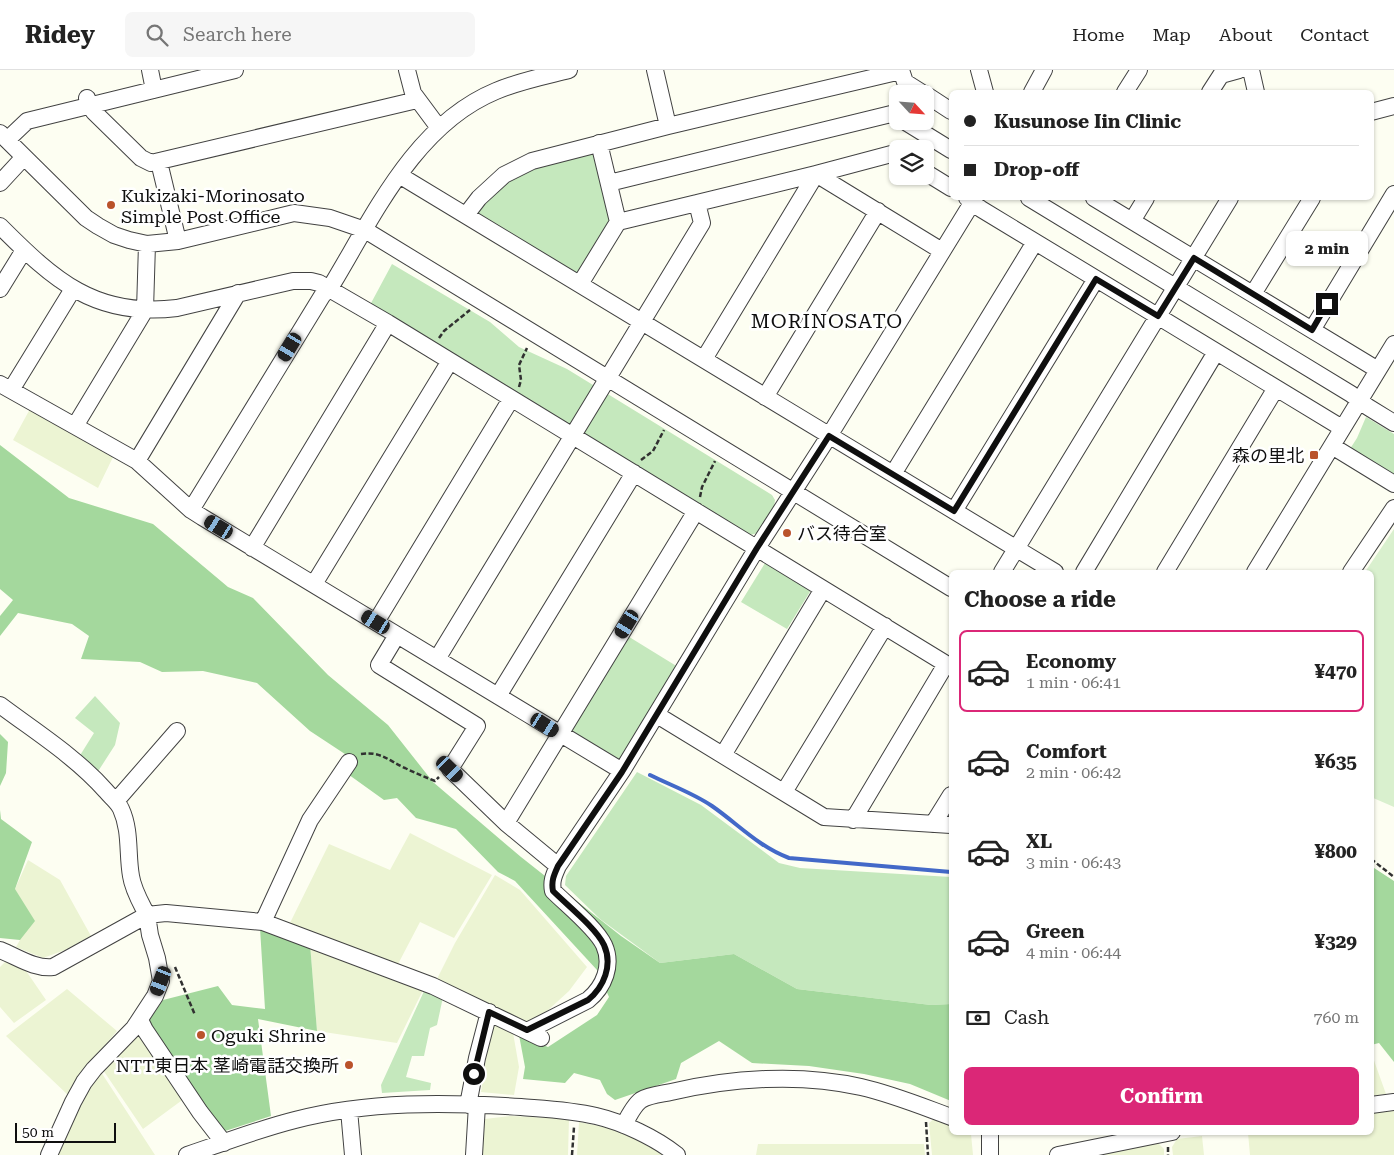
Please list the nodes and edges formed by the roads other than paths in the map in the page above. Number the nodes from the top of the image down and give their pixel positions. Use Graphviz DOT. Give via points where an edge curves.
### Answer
graph roads {
  1 [pos="150,70"];
  2 [pos="235,70"];
  3 [pos="407,70"];
  4 [pos="569,70"];
  5 [pos="655,70"];
  6 [pos="901,70"];
  7 [pos="979,70"];
  8 [pos="1044,70"];
  9 [pos="1139,70"];
  10 [pos="1251,70"];
  11 [pos="1234,71"];
  12 [pos="909,85"];
  13 [pos="154,90"];
  14 [pos="984,90"];
  15 [pos="1033,90"];
  16 [pos="1127,90"];
  17 [pos="1211,90"];
  18 [pos="1256,90"];
  19 [pos="416,100"];
  20 [pos="934,100"];
  21 [pos="88,102"];
  22 [pos="1394,106"];
  23 [pos="949,110"];
  24 [pos="1374,111"];
  25 [pos="889,114"];
  26 [pos="668,126"];
  27 [pos="439,128"];
  28 [pos="919,130"];
  29 [pos="4,136"];
  30 [pos="599,144"];
  31 [pos="949,149"];
  32 [pos="889,154"];
  33 [pos="24,157"];
  34 [pos="159,162"];
  35 [pos="816,174"];
  36 [pos="399,175"];
  37 [pos="934,178"];
  38 [pos="0,182"];
  39 [pos="609,182"];
  40 [pos="949,187"];
  41 [pos="1394,194"];
  42 [pos="970,200"];
  43 [pos="972,200"];
  44 [pos="1032,200"];
  45 [pos="1097,200"];
  46 [pos="1145,200"];
  47 [pos="1229,200"];
  48 [pos="1311,200"];
  49 [pos="698,203"];
  50 [pos="878,212"];
  51 [pos="466,215"];
  52 [pos="1132,221"];
  53 [pos="618,222"];
  54 [pos="0,226"];
  55 [pos="365,230"];
  56 [pos="178,241"];
  57 [pos="1035,242"];
  58 [pos="147,244"];
  59 [pos="24,250"];
  60 [pos="942,251"];
  61 [pos="1194,258"];
  62 [pos="1096,279"];
  63 [pos="580,284"];
  64 [pos="1176,287"];
  65 [pos="328,288"];
  66 [pos="0,289"];
  67 [pos="73,289"];
  68 [pos="238,293"];
  69 [pos="1253,294"];
  70 [pos="146,310"];
  71 [pos="1158,316"];
  72 [pos="642,322"];
  73 [pos="388,323"];
  74 [pos="1312,330"];
  75 [pos="1394,344"];
  76 [pos="1216,352"];
  77 [pos="704,360"];
  78 [pos="450,361"];
  79 [pos="1378,370"];
  80 [pos="608,379"];
  81 [pos="6,387"];
  82 [pos="1276,388"];
  83 [pos="765,397"];
  84 [pos="510,398"];
  85 [pos="1360,400"];
  86 [pos="1394,423"];
  87 [pos="75,426"];
  88 [pos="1342,428"];
  89 [pos="573,436"];
  90 [pos="829,436"];
  91 [pos="1332,446"];
  92 [pos="137,461"];
  93 [pos="634,473"];
  94 [pos="893,474"];
  95 [pos="1394,484"];
  96 [pos="794,492"];
  97 [pos="1394,508"];
  98 [pos="191,510"];
  99 [pos="694,510"];
  100 [pos="954,511"];
  101 [pos="252,548"];
  102 [pos="757,548"];
  103 [pos="1016,549"];
  104 [pos="1003,570"];
  105 [pos="1052,570"];
  106 [pos="1085,570"];
  107 [pos="1166,570"];
  108 [pos="1256,570"];
  109 [pos="1352,570"];
  110 [pos="314,584"];
  111 [pos="949,587"];
  112 [pos="823,589"];
  113 [pos="376,622"];
  114 [pos="885,626"];
  115 [pos="397,635"];
  116 [pos="437,659"];
  117 [pos="949,663"];
  118 [pos="498,696"];
  119 [pos="0,705"];
  120 [pos="657,715"];
  121 [pos="177,731"];
  122 [pos="560,734"];
  123 [pos="723,755"];
  124 [pos="349,762"];
  125 [pos="622,772"];
  126 [pos="784,792"];
  127 [pos="949,798"];
  128 [pos="116,802"];
  129 [pos="853,820"];
  130 [pos="506,823"];
  131 [pos="933,824"];
  132 [pos="949,825"];
  133 [pos="558,866"];
  134 [pos="147,915"];
  135 [pos="263,922"];
  136 [pos="0,950"];
  137 [pos="489,1012"];
  138 [pos="140,1020"];
  139 [pos="1394,1102"];
  140 [pos="473,1105"];
  141 [pos="1374,1105"];
  142 [pos="349,1110"];
  143 [pos="949,1116"];
  144 [pos="624,1124"];
  145 [pos="990,1135"];
  146 [pos="1157,1135"];
  147 [pos="224,1143"];
  148 [pos="50,1155"];
  149 [pos="187,1155"];
  150 [pos="353,1155"];
  151 [pos="474,1155"];
  152 [pos="677,1155"];
  153 [pos="990,1155"];
  154 [pos="1058,1155"];
  1 -- 13 [label="street"];
  2 -- 13 [label="street"];
  3 -- 19 [label="street"];
  4 -- 27 [label="street" via="496,91 471,104"];
  5 -- 26 [label="street"];
  6 -- 12 [label="street" via="904,82"];
  6 -- 26 [label="street"];
  7 -- 14 [label="street"];
  8 -- 15 [label="street"];
  9 -- 16 [label="street"];
  10 -- 18 [label="street"];
  11 -- 17 [label="street" via="1221,75"];
  13 -- 21 [label="street"];
  19 -- 27 [label="street"];
  19 -- 34 [label="street"];
  20 -- 23 [label="street"];
  21 -- 29 [label="street" via="27,121 20,120"];
  21 -- 34 [label="street" via="141,158 151,163"];
  22 -- 24 [label="street"];
  25 -- 39 [label="street"];
  26 -- 30 [label="street"];
  27 -- 36 [label="street"];
  28 -- 31 [label="street"];
  29 -- 33 [label="street"];
  30 -- 39 [label="street"];
  30 -- 51 [label="street" via="547,156 504,175"];
  32 -- 35 [label="street"];
  33 -- 38 [label="street"];
  33 -- 58 [label="street" via="86,218 129,240"];
  34 -- 56 [label="street"];
  35 -- 49 [label="street"];
  35 -- 50 [label="street"];
  35 -- 77 [label="street"];
  36 -- 51 [label="street"];
  36 -- 55 [label="street"];
  37 -- 40 [label="street"];
  39 -- 53 [label="street"];
  41 -- 74 [label="street"];
  42 -- 60 [label="street"];
  43 -- 57 [label="street"];
  44 -- 64 [label="street"];
  45 -- 52 [label="street"];
  46 -- 52 [label="street"];
  47 -- 61 [label="street"];
  48 -- 69 [label="street"];
  49 -- 53 [label="street"];
  49 -- 72 [label="street" via="702,223"];
  50 -- 60 [label="street"];
  50 -- 83 [label="street"];
  51 -- 63 [label="street"];
  52 -- 61 [label="street"];
  53 -- 63 [label="street"];
  54 -- 59 [label="street"];
  55 -- 56 [label="street" via="330,218 294,214"];
  55 -- 65 [label="street"];
  55 -- 80 [label="street"];
  56 -- 58 [label="street"];
  57 -- 62 [label="street"];
  57 -- 94 [label="street"];
  58 -- 70 [label="street"];
  59 -- 66 [label="street"];
  59 -- 67 [label="street"];
  60 -- 90 [label="street"];
  61 -- 64 [label="street"];
  61 -- 69 [label="street"];
  62 -- 71 [label="street"];
  62 -- 100 [label="street"];
  63 -- 72 [label="street"];
  64 -- 71 [label="street"];
  64 -- 85 [label="street"];
  65 -- 68 [label="street" via="302,280"];
  65 -- 73 [label="street"];
  65 -- 98 [label="street"];
  67 -- 70 [label="street" via="111,305"];
  67 -- 81 [label="street"];
  68 -- 70 [label="street" via="177,308"];
  68 -- 92 [label="street"];
  69 -- 74 [label="street"];
  70 -- 87 [label="street"];
  71 -- 76 [label="street"];
  71 -- 103 [label="street"];
  72 -- 77 [label="street"];
  72 -- 80 [label="street"];
  73 -- 78 [label="street"];
  73 -- 101 [label="street"];
  74 -- 79 [label="street"];
  75 -- 79 [label="street"];
  76 -- 82 [label="street"];
  76 -- 106 [label="street"];
  77 -- 83 [label="street"];
  78 -- 84 [label="street"];
  78 -- 110 [label="street"];
  79 -- 85 [label="street"];
  80 -- 89 [label="street"];
  80 -- 96 [label="street"];
  81 -- 87 [label="street"];
  82 -- 88 [label="street"];
  82 -- 107 [label="street"];
  83 -- 90 [label="street"];
  84 -- 89 [label="street"];
  84 -- 113 [label="street"];
  85 -- 86 [label="street"];
  85 -- 88 [label="street"];
  87 -- 92 [label="street"];
  88 -- 91 [label="street"];
  89 -- 93 [label="street"];
  89 -- 116 [label="street"];
  90 -- 94 [label="street"];
  90 -- 96 [label="street"];
  91 -- 95 [label="street"];
  91 -- 108 [label="street"];
  92 -- 98 [label="street"];
  93 -- 99 [label="street"];
  93 -- 118 [label="street"];
  94 -- 100 [label="street"];
  96 -- 102 [label="street"];
  96 -- 111 [label="street"];
  97 -- 109 [label="street"];
  98 -- 101 [label="street"];
  99 -- 102 [label="street"];
  99 -- 122 [label="street"];
  100 -- 103 [label="street"];
  101 -- 110 [label="street"];
  102 -- 112 [label="street"];
  102 -- 120 [label="street"];
  103 -- 104 [label="street"];
  103 -- 105 [label="street"];
  110 -- 113 [label="street"];
  112 -- 114 [label="street"];
  112 -- 123 [label="street"];
  113 -- 115 [label="street"];
  114 -- 117 [label="street"];
  114 -- 126 [label="street"];
  115 -- 116 [label="street"];
  115 -- 130 [label="street" via="379,665 477,726 450,769"];
  116 -- 118 [label="street"];
  117 -- 129 [label="street"];
  118 -- 122 [label="street"];
  119 -- 128 [label="street" via="84,768"];
  120 -- 123 [label="street"];
  120 -- 125 [label="street"];
  121 -- 128 [label="street"];
  122 -- 125 [label="street"];
  122 -- 130 [label="street"];
  123 -- 126 [label="street"];
  124 -- 135 [label="street" via="310,820"];
  125 -- 133 [label="street"];
  126 -- 129 [label="street" via="824,817"];
  127 -- 131 [label="street"];
  128 -- 134 [label="street" via="127,829 131,877"];
  129 -- 131 [label="street"];
  130 -- 133 [label="street"];
  131 -- 132 [label="street"];
  133 -- 137 [label="street" via="553,891 595,931 604,945 607,971 603,983 588,1000 534,1034"];
  134 -- 135 [label="street" via="166,913"];
  134 -- 136 [label="street" via="54,967 35,966"];
  134 -- 138 [label="street" via="161,981"];
  135 -- 137 [label="street" via="433,986"];
  137 -- 140 [label="street" via="477,1058"];
  138 -- 147 [label="street"];
  138 -- 148 [label="street" via="84,1082"];
  139 -- 141 [label="street"];
  140 -- 142 [label="street" via="417,1104"];
  140 -- 144 [label="street" via="574,1111"];
  140 -- 151 [label="street"];
  142 -- 147 [label="street" via="296,1120"];
  142 -- 150 [label="street"];
  143 -- 144 [label="street" via="860,1087 800,1080 728,1082 640,1095 640,1101"];
  144 -- 152 [label="street"];
  145 -- 153 [label="street"];
  146 -- 154 [label="street"];
  147 -- 149 [label="street"];
}
